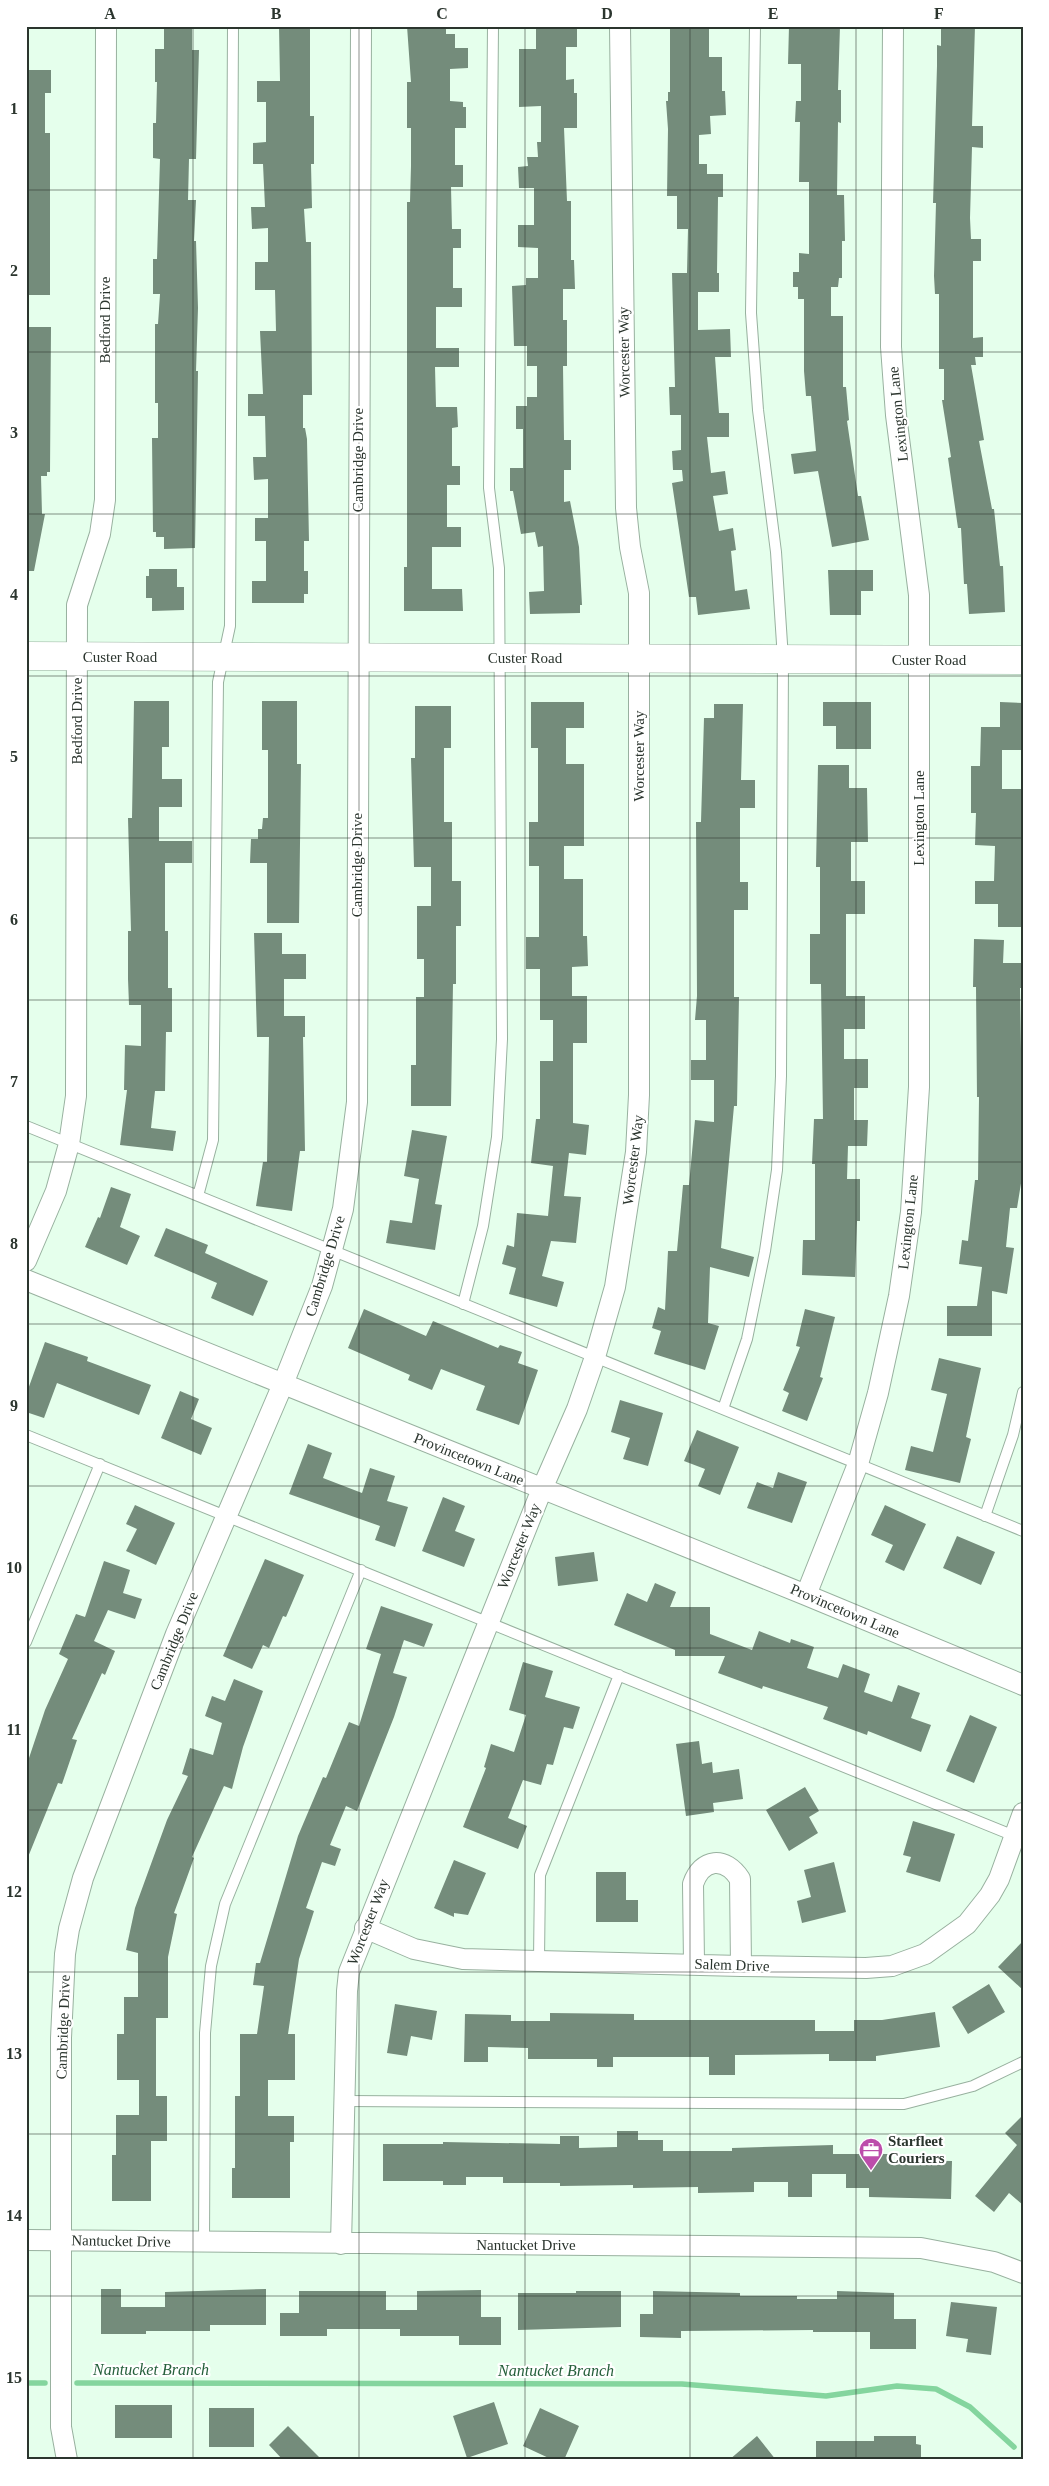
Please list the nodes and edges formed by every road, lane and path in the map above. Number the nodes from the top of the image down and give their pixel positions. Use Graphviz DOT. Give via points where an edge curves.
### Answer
graph roads {
  1 [pos="106,26"];
  2 [pos="233,26"];
  3 [pos="361,26"];
  4 [pos="493,26"];
  5 [pos="620,26"];
  6 [pos="755,26"];
  7 [pos="893,26"];
  8 [pos="26,656"];
  9 [pos="77,657"];
  10 [pos="224,657"];
  11 [pos="357,658"];
  12 [pos="501,658"];
  13 [pos="639,659"];
  14 [pos="783,659"];
  15 [pos="919,660"];
  16 [pos="1023,660"];
  17 [pos="26,1126"];
  18 [pos="70,1144"];
  19 [pos="198,1196"];
  20 [pos="333,1251"];
  21 [pos="26,1261"];
  22 [pos="26,1280"];
  23 [pos="462,1304"];
  24 [pos="595,1357"];
  25 [pos="283,1384"];
  26 [pos="1023,1392"];
  27 [pos="723,1409"];
  28 [pos="26,1435"];
  29 [pos="100,1464"];
  30 [pos="858,1464"];
  31 [pos="542,1489"];
  32 [pos="227,1516"];
  33 [pos="985,1516"];
  34 [pos="1023,1531"];
  35 [pos="361,1570"];
  36 [pos="806,1595"];
  37 [pos="488,1622"];
  38 [pos="26,1642"];
  39 [pos="618,1675"];
  40 [pos="1023,1685"];
  41 [pos="1023,1812"];
  42 [pos="1018,1838"];
  43 [pos="365,1928"];
  44 [pos="539,1960"];
  45 [pos="694,1964"];
  46 [pos="741,1966"];
  47 [pos="1023,2062"];
  48 [pos="344,2101"];
  49 [pos="26,2240"];
  50 [pos="61,2240"];
  51 [pos="204,2242"];
  52 [pos="341,2244"];
  53 [pos="1023,2273"];
  54 [pos="67,2460"];
  1 -- 9 [label="street, Bedford Drive" via="105,500 100,534 77,605"];
  2 -- 10 [label="lane" via="230,626"];
  3 -- 11 [label="street, Cambridge Drive"];
  4 -- 12 [label="lane" via="489,488 499,568"];
  5 -- 13 [label="street, Worcester Way" via="626,508 639,593"];
  6 -- 14 [label="lane" via="751,313 758,410 776,552"];
  7 -- 15 [label="street, Lexington Lane" via="891,347 896,415 919,596"];
  8 -- 9 [label="street, Custer Road"];
  9 -- 10 [label="street, Custer Road"];
  9 -- 18 [label="street, Bedford Drive" via="76,1096"];
  10 -- 11 [label="street, Custer Road"];
  10 -- 19 [label="lane" via="218,682 213,1140"];
  11 -- 12 [label="street, Custer Road"];
  11 -- 20 [label="street, Cambridge Drive" via="357,1102 343,1210"];
  12 -- 13 [label="street, Custer Road"];
  12 -- 23 [label="lane" via="502,1039 497,1137 483,1226"];
  13 -- 14 [label="street, Custer Road"];
  13 -- 24 [label="street, Worcester Way" via="639,1095 636,1152 615,1287"];
  14 -- 15 [label="street, Custer Road"];
  14 -- 27 [label="lane" via="781,1076 777,1170 748,1339"];
  15 -- 16 [label="street, Custer Road"];
  15 -- 30 [label="street, Lexington Lane" via="919,1087 911,1212 897,1306"];
  17 -- 18 [label="lane"];
  18 -- 19 [label="lane"];
  18 -- 21 [label="street, Bedford Drive" via="56,1191"];
  19 -- 20 [label="lane"];
  20 -- 23 [label="lane"];
  20 -- 25 [label="street, Cambridge Drive"];
  22 -- 25 [label="street, Provincetown Lane"];
  23 -- 24 [label="lane"];
  24 -- 27 [label="lane"];
  24 -- 31 [label="street, Worcester Way"];
  25 -- 31 [label="street, Provincetown Lane"];
  25 -- 32 [label="street, Cambridge Drive"];
  26 -- 33 [label="lane" via="1013,1435"];
  27 -- 30 [label="lane"];
  28 -- 29 [label="lane"];
  29 -- 32 [label="lane"];
  29 -- 38 [label="lane"];
  30 -- 33 [label="lane"];
  30 -- 36 [label="street, Lexington Lane"];
  31 -- 36 [label="street, Provincetown Lane"];
  31 -- 37 [label="street, Worcester Way"];
  32 -- 35 [label="lane"];
  32 -- 50 [label="street, Cambridge Drive" via="176,1634 84,1878 69,1929 61,2038"];
  33 -- 34 [label="lane"];
  35 -- 37 [label="lane"];
  35 -- 51 [label="lane" via="225,1904 211,1966 205,2033"];
  36 -- 40 [label="street, Provincetown Lane"];
  37 -- 39 [label="lane"];
  37 -- 43 [label="street, Worcester Way"];
  39 -- 42 [label="lane"];
  39 -- 44 [label="lane" via="540,1875"];
  41 -- 42 [label="street, Salem Drive"];
  42 -- 46 [label="street, Salem Drive" via="990,1895 967,1924 925,1954 892,1966 866,1968"];
  43 -- 44 [label="street, Salem Drive" via="414,1949 440,1956"];
  43 -- 48 [label="street, Worcester Way" via="349,1972"];
  44 -- 45 [label="street, Salem Drive"];
  45 -- 46 [label="street, Salem Drive"];
  45 -- 46 [label="street" via="693,1884 696,1875 706,1866 721,1863 734,1870 740,1879"];
  47 -- 48 [label="lane" via="973,2086 904,2104"];
  48 -- 52 [label="street, Worcester Way"];
  49 -- 50 [label="street, Nantucket Drive"];
  50 -- 51 [label="street, Nantucket Drive"];
  50 -- 54 [label="street, Cambridge Drive" via="61,2427"];
  51 -- 52 [label="street, Nantucket Drive"];
  52 -- 53 [label="street, Nantucket Drive" via="921,2248 994,2262"];
}
